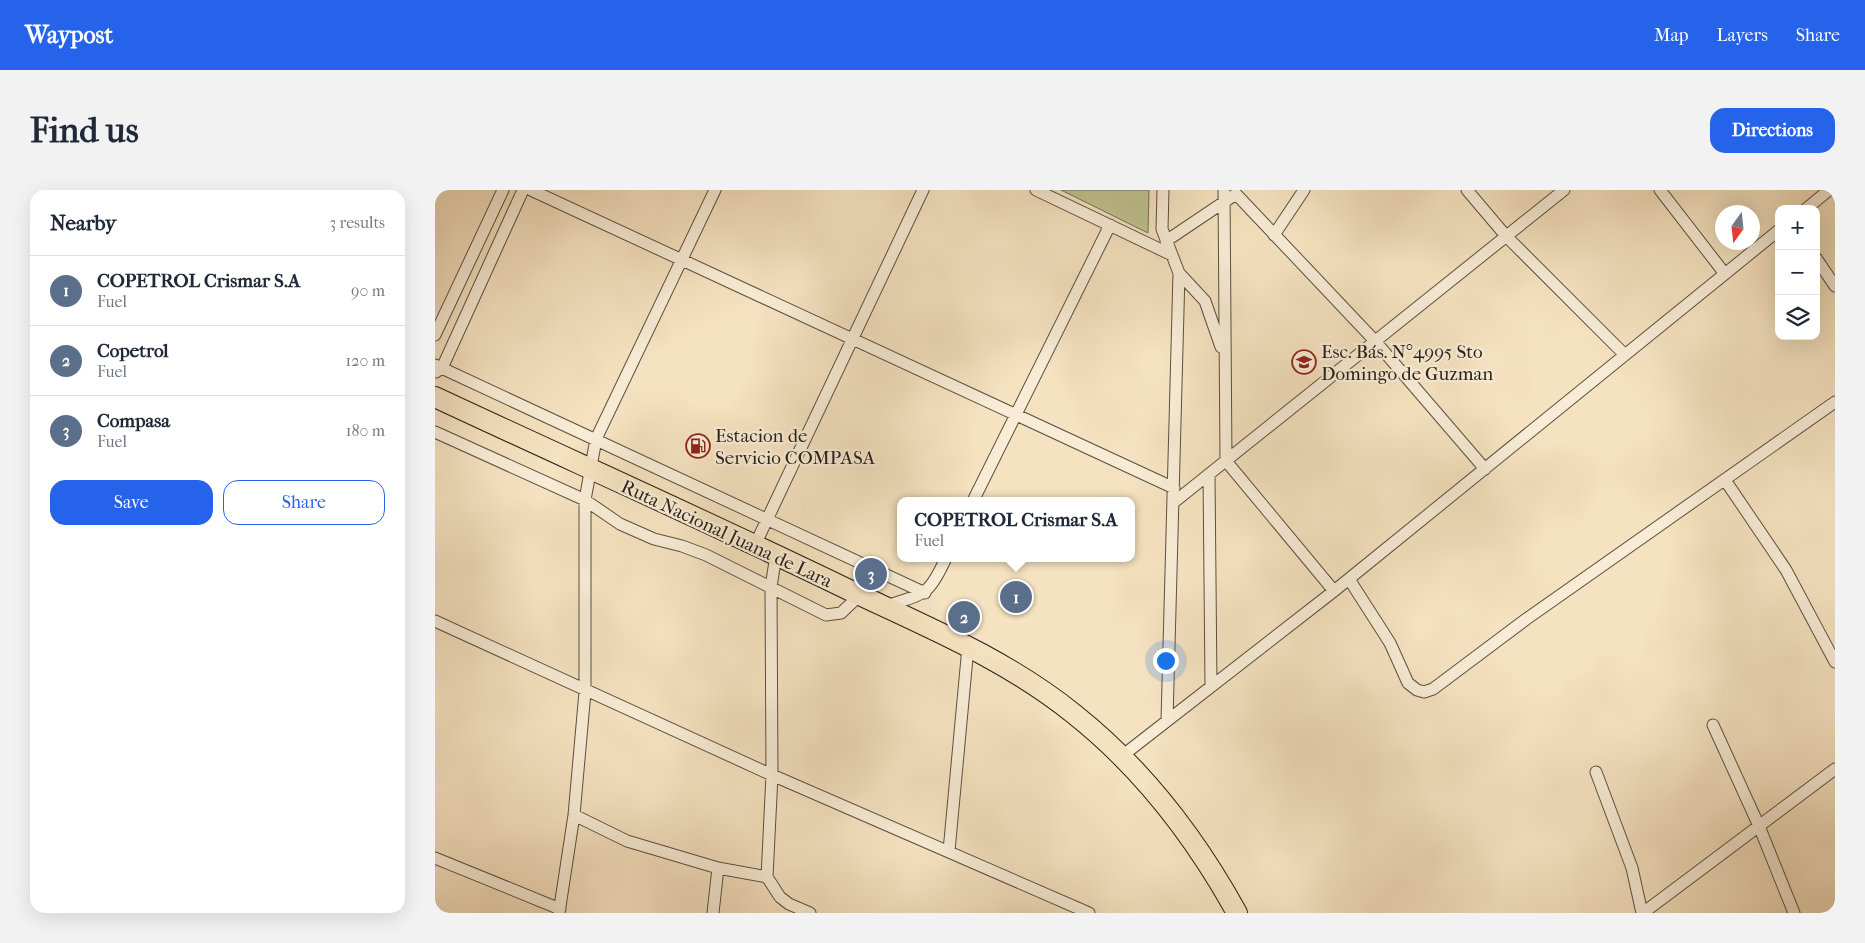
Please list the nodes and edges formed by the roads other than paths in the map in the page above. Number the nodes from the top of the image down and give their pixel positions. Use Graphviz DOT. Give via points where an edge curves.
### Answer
graph roads {
  1 [pos="503,190"];
  2 [pos="523,190"];
  3 [pos="531,190"];
  4 [pos="715,190"];
  5 [pos="923,190"];
  6 [pos="1035,190"];
  7 [pos="1163,190"];
  8 [pos="1224,190"];
  9 [pos="1303,190"];
  10 [pos="1467,190"];
  11 [pos="1564,190"];
  12 [pos="1661,190"];
  13 [pos="1829,190"];
  14 [pos="1223,203"];
  15 [pos="1810,205"];
  16 [pos="1110,225"];
  17 [pos="1775,233"];
  18 [pos="1274,235"];
  19 [pos="1506,236"];
  20 [pos="1166,241"];
  21 [pos="1172,254"];
  22 [pos="681,261"];
  23 [pos="1820,264"];
  24 [pos="1179,273"];
  25 [pos="1725,274"];
  26 [pos="1835,286"];
  27 [pos="435,335"];
  28 [pos="853,340"];
  29 [pos="1375,341"];
  30 [pos="1625,355"];
  31 [pos="1225,356"];
  32 [pos="437,369"];
  33 [pos="435,396"];
  34 [pos="1835,402"];
  35 [pos="1015,415"];
  36 [pos="435,432"];
  37 [pos="596,439"];
  38 [pos="1226,461"];
  39 [pos="590,469"];
  40 [pos="1485,469"];
  41 [pos="1209,474"];
  42 [pos="1725,480"];
  43 [pos="1174,488"];
  44 [pos="975,497"];
  45 [pos="585,500"];
  46 [pos="1173,503"];
  47 [pos="767,520"];
  48 [pos="755,545"];
  49 [pos="776,555"];
  50 [pos="944,562"];
  51 [pos="1349,579"];
  52 [pos="771,587"];
  53 [pos="1334,591"];
  54 [pos="925,593"];
  55 [pos="860,595"];
  56 [pos="886,606"];
  57 [pos="435,621"];
  58 [pos="968,647"];
  59 [pos="1835,662"];
  60 [pos="1211,686"];
  61 [pos="585,692"];
  62 [pos="1167,721"];
  63 [pos="1713,725"];
  64 [pos="1122,756"];
  65 [pos="1835,769"];
  66 [pos="1596,772"];
  67 [pos="772,775"];
  68 [pos="574,815"];
  69 [pos="1759,826"];
  70 [pos="949,851"];
  71 [pos="435,858"];
  72 [pos="718,868"];
  73 [pos="767,877"];
  74 [pos="1656,909"];
  75 [pos="559,911"];
  76 [pos="713,913"];
  77 [pos="810,913"];
  78 [pos="1089,913"];
  79 [pos="1237,913"];
  80 [pos="1642,913"];
  81 [pos="1794,913"];
  1 -- 27 [label="street"];
  2 -- 32 [label="street"];
  3 -- 22 [label="street"];
  4 -- 22 [label="street"];
  5 -- 28 [label="street"];
  6 -- 16 [label="street"];
  7 -- 20 [label="street" via="1161,229"];
  8 -- 14 [label="street"];
  9 -- 18 [label="street"];
  10 -- 19 [label="street"];
  11 -- 19 [label="street"];
  12 -- 25 [label="street"];
  13 -- 15 [label="street"];
  14 -- 18 [label="street" via="1236,194"];
  14 -- 20 [label="street"];
  14 -- 31 [label="street"];
  16 -- 21 [label="street"];
  16 -- 35 [label="street"];
  17 -- 25 [label="street"];
  18 -- 29 [label="street"];
  19 -- 29 [label="street"];
  19 -- 30 [label="street"];
  20 -- 21 [label="street"];
  21 -- 24 [label="street"];
  22 -- 28 [label="street"];
  22 -- 37 [label="street"];
  23 -- 26 [label="street"];
  24 -- 31 [label="street" via="1205,301"];
  24 -- 43 [label="street"];
  25 -- 30 [label="street"];
  28 -- 35 [label="street"];
  28 -- 47 [label="street"];
  29 -- 38 [label="street"];
  29 -- 40 [label="street"];
  30 -- 40 [label="street"];
  31 -- 38 [label="street"];
  32 -- 37 [label="street"];
  33 -- 39 [label="highway, Ruta Nacional Juana de Lara"];
  34 -- 42 [label="street"];
  35 -- 43 [label="street"];
  35 -- 44 [label="street"];
  36 -- 45 [label="street"];
  37 -- 39 [label="street"];
  37 -- 47 [label="street"];
  38 -- 41 [label="street"];
  38 -- 53 [label="street"];
  39 -- 45 [label="street"];
  39 -- 48 [label="highway, Ruta Nacional Juana de Lara"];
  40 -- 51 [label="street"];
  41 -- 46 [label="street"];
  41 -- 60 [label="street"];
  42 -- 51 [label="street" via="1525,620 1433,689 1424,692 1408,683 1390,643"];
  42 -- 59 [label="street" via="1786,570"];
  43 -- 46 [label="street"];
  45 -- 52 [label="street" via="620,524 654,539 706,555"];
  45 -- 61 [label="street"];
  46 -- 62 [label="street"];
  47 -- 48 [label="street"];
  47 -- 54 [label="street"];
  48 -- 49 [label="highway, Ruta Nacional Juana de Lara"];
  49 -- 52 [label="street"];
  49 -- 55 [label="highway, Ruta Nacional Juana de Lara"];
  50 -- 54 [label="street" via="935,582"];
  51 -- 53 [label="street"];
  52 -- 55 [label="street" via="826,615 841,613"];
  52 -- 67 [label="street"];
  53 -- 60 [label="street"];
  54 -- 56 [label="street"];
  55 -- 56 [label="highway, Ruta Nacional Juana de Lara"];
  56 -- 58 [label="highway, Ruta Nacional Juana de Lara"];
  57 -- 61 [label="street"];
  58 -- 64 [label="highway, Ruta Nacional Juana de Lara" via="1024,678 1074,714"];
  58 -- 70 [label="street"];
  60 -- 62 [label="street"];
  61 -- 67 [label="street"];
  61 -- 68 [label="street"];
  62 -- 64 [label="street"];
  63 -- 69 [label="street"];
  64 -- 79 [label="highway, Ruta Nacional Juana de Lara" via="1171,811 1200,851"];
  65 -- 69 [label="street"];
  66 -- 80 [label="street" via="1632,868"];
  67 -- 70 [label="street"];
  67 -- 73 [label="street"];
  68 -- 72 [label="street" via="627,841"];
  68 -- 75 [label="street"];
  69 -- 74 [label="street"];
  69 -- 81 [label="street"];
  70 -- 78 [label="street"];
  71 -- 75 [label="street"];
  72 -- 73 [label="street"];
  72 -- 76 [label="street"];
  73 -- 77 [label="street" via="780,897"];
  74 -- 80 [label="street"];
}
